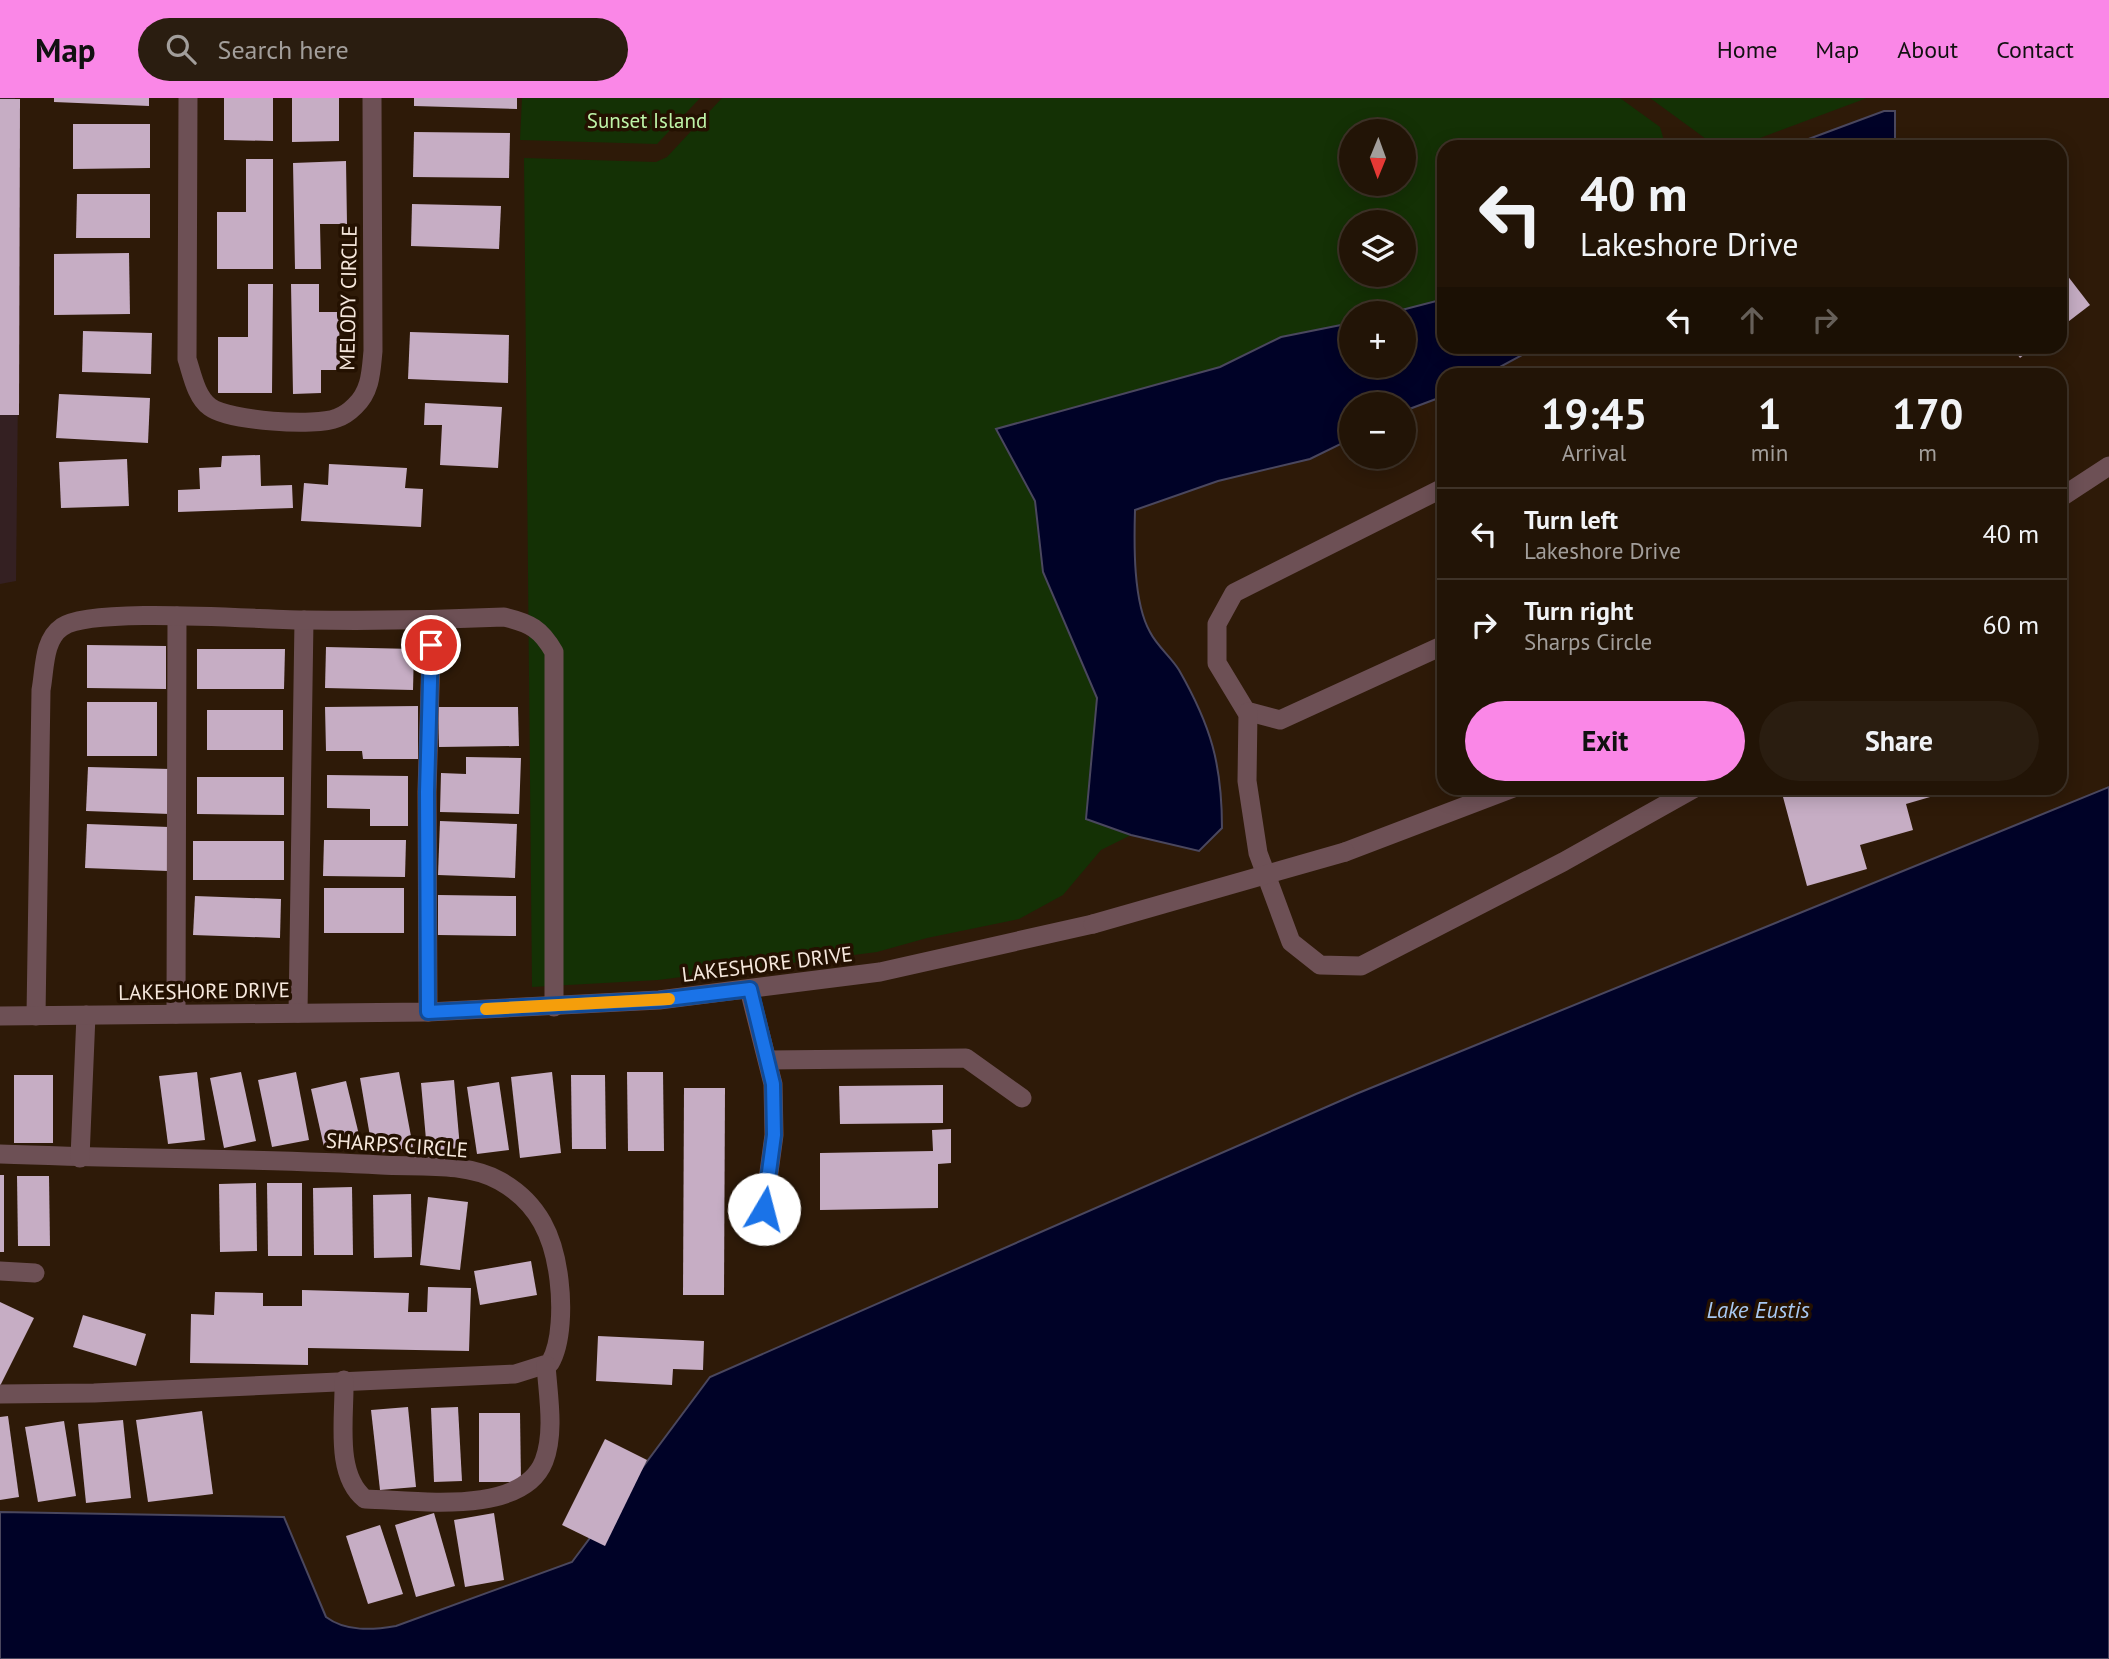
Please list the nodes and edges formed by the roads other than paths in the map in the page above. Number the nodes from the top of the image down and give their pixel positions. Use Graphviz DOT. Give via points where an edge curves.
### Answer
graph roads {
  1 [pos="188,98"];
  2 [pos="372,98"];
  3 [pos="2109,466"];
  4 [pos="1437,491"];
  5 [pos="2067,493"];
  6 [pos="177,616"];
  7 [pos="304,620"];
  8 [pos="432,620"];
  9 [pos="1437,648"];
  10 [pos="1248,712"];
  11 [pos="1495,795"];
  12 [pos="1683,795"];
  13 [pos="750,989"];
  14 [pos="554,1007"];
  15 [pos="428,1012"];
  16 [pos="298,1013"];
  17 [pos="176,1014"];
  18 [pos="86,1015"];
  19 [pos="0,1016"];
  20 [pos="36,1016"];
  21 [pos="768,1060"];
  22 [pos="1022,1098"];
  23 [pos="0,1154"];
  24 [pos="80,1158"];
  25 [pos="764,1209"];
  26 [pos="0,1271"];
  27 [pos="35,1273"];
  28 [pos="546,1365"];
  29 [pos="344,1380"];
  30 [pos="0,1394"];
  1 -- 2 [label="street, MELODY CIRCLE" via="187,359 210,407 234,417 265,421 337,418 356,406 370,385"];
  3 -- 5 [label="street"];
  4 -- 10 [label="street" via="1234,593 1217,624 1217,663"];
  6 -- 7 [label="street"];
  6 -- 17 [label="street"];
  6 -- 20 [label="street" via="91,618 64,625 50,637 41,690"];
  7 -- 8 [label="street"];
  7 -- 16 [label="street"];
  8 -- 14 [label="street" via="504,617 529,622 543,633 554,652"];
  8 -- 15 [label="street"];
  9 -- 10 [label="street" via="1280,720"];
  10 -- 12 [label="street" via="1247,781 1258,853 1291,943 1320,965 1361,966"];
  11 -- 13 [label="street, LAKESHORE DRIVE, bridge" via="1345,852 1093,924 880,972"];
  13 -- 14 [label="street, LAKESHORE DRIVE"];
  13 -- 21 [label="street"];
  14 -- 15 [label="street, LAKESHORE DRIVE"];
  15 -- 16 [label="street, LAKESHORE DRIVE"];
  16 -- 17 [label="street, LAKESHORE DRIVE"];
  17 -- 18 [label="street, LAKESHORE DRIVE"];
  18 -- 20 [label="street, LAKESHORE DRIVE"];
  18 -- 24 [label="street"];
  19 -- 20 [label="street, LAKESHORE DRIVE"];
  21 -- 22 [label="street" via="966,1059"];
  21 -- 25 [label="street" via="774,1135"];
  23 -- 24 [label="street, SHARPS CIRCLE"];
  24 -- 28 [label="street, SHARPS CIRCLE" via="324,1162 468,1170 498,1180 525,1197 541,1216 556,1254 560,1289 556,1352"];
  26 -- 27 [label="street"];
  28 -- 29 [label="street" via="515,1374"];
  28 -- 29 [label="street, SHARPS CIRCLE" via="550,1427 544,1460 532,1482 488,1500 365,1499 346,1472"];
  29 -- 30 [label="street" via="94,1394"];
}
